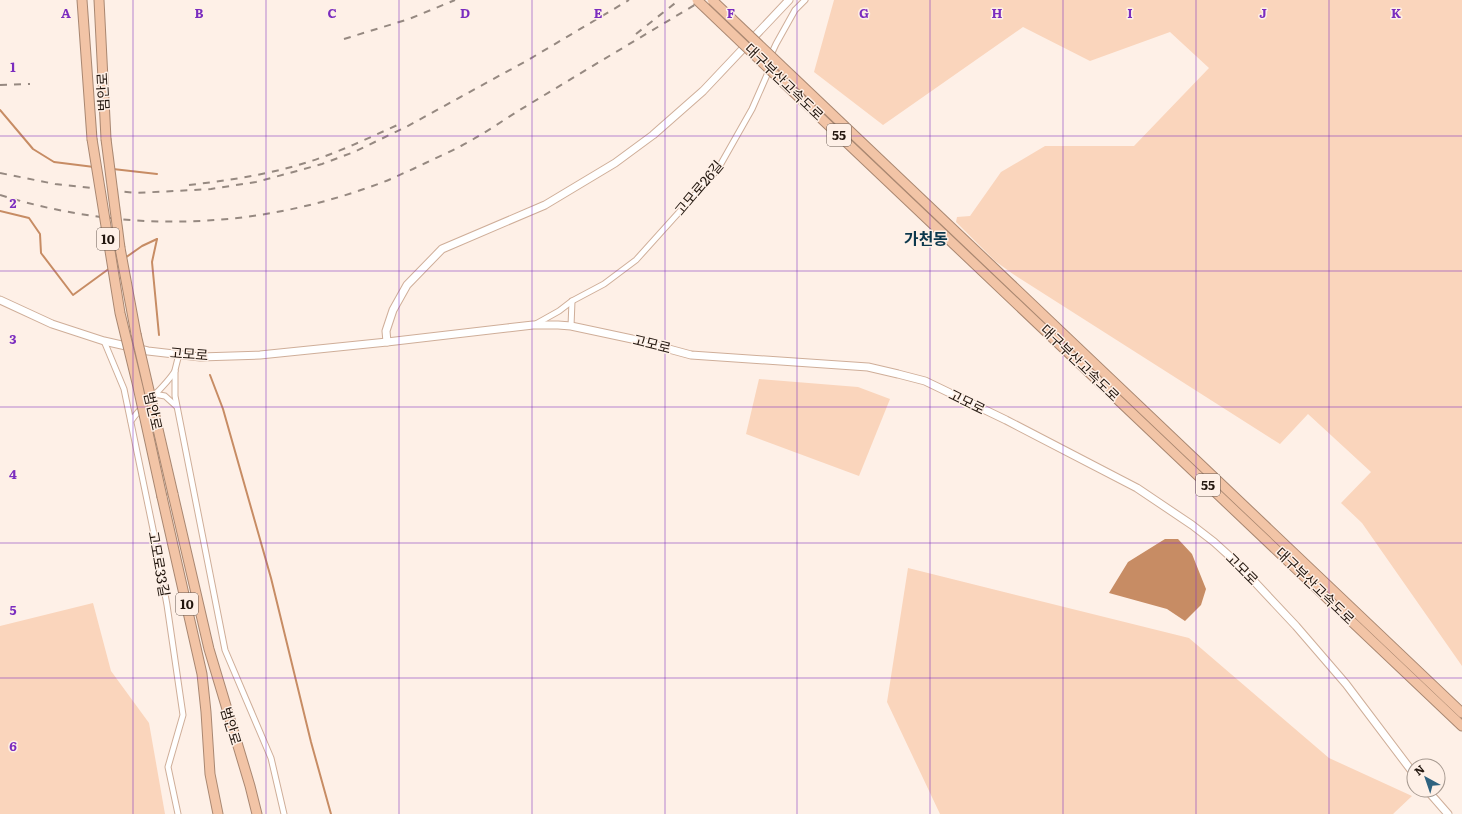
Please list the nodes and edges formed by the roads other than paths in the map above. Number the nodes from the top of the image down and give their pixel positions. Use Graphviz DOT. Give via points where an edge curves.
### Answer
graph roads {
  1 [pos="82,0"];
  2 [pos="100,0"];
  3 [pos="698,0"];
  4 [pos="712,0"];
  5 [pos="805,0"];
  6 [pos="787,2"];
  7 [pos="957,240"];
  8 [pos="0,300"];
  9 [pos="572,301"];
  10 [pos="533,325"];
  11 [pos="571,326"];
  12 [pos="104,341"];
  13 [pos="387,342"];
  14 [pos="179,354"];
  15 [pos="175,370"];
  16 [pos="154,394"];
  17 [pos="176,407"];
  18 [pos="131,421"];
  19 [pos="1462,713"];
  20 [pos="1462,726"];
  21 [pos="1406,763"];
  22 [pos="1434,798"];
  23 [pos="178,814"];
  24 [pos="218,814"];
  25 [pos="257,814"];
  26 [pos="284,814"];
  27 [pos="1448,814"];
  1 -- 24 [label="highway, 범안로 / 10, bridge" via="92,139 120,313 202,674 210,774"];
  2 -- 25 [label="highway, 범안로 / 10, bridge" via="106,139 120,248 134,327 208,649"];
  3 -- 7 [label="highway, 대구부산고속도로 / 55, bridge" via="892,186"];
  4 -- 7 [label="highway, 대구부산고속도로 / 55, bridge" via="899,178"];
  5 -- 9 [label="street, 고모로26길" via="795,10 776,44 769,59 770,68 755,103 718,169 636,260 604,284"];
  6 -- 13 [label="main road" via="703,91 653,136 615,163 545,205 442,250 407,285 393,310 386,332"];
  7 -- 19 [label="highway, 대구부산고속도로 / 55"];
  7 -- 20 [label="highway, 대구부산고속도로 / 55"];
  8 -- 12 [label="main road, 고모로" via="52,324"];
  9 -- 10 [label="street, 고모로26길"];
  9 -- 11 [label="street"];
  10 -- 11 [label="main road, 고모로"];
  10 -- 13 [label="main road, 고모로"];
  11 -- 21 [label="main road, 고모로" via="691,354 868,367 925,381 1137,488 1192,525 1236,562 1346,684"];
  12 -- 14 [label="main road, 고모로" via="148,351"];
  12 -- 18 [label="street, 고모로33길" via="123,384"];
  13 -- 14 [label="main road, 고모로" via="260,355 200,357"];
  14 -- 15 [label="street"];
  15 -- 16 [label="street"];
  15 -- 17 [label="street"];
  16 -- 17 [label="street" via="165,396"];
  16 -- 18 [label="street"];
  17 -- 26 [label="street" via="225,650 271,758"];
  18 -- 23 [label="street, 고모로33길" via="154,534 183,716 168,768"];
  22 -- 27 [label="main road"];
}
